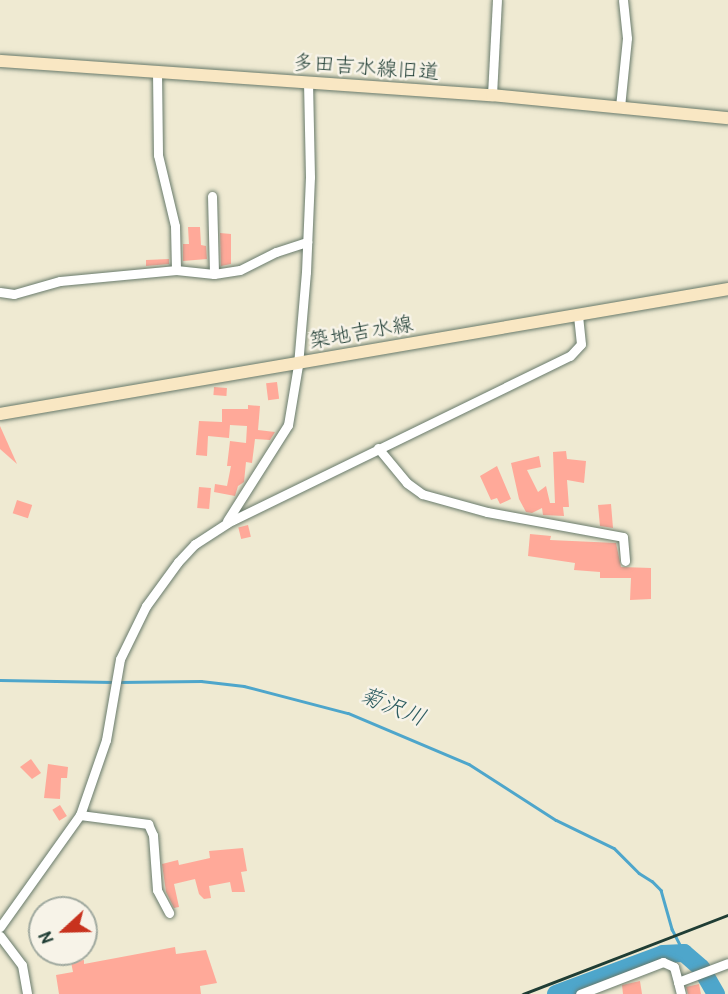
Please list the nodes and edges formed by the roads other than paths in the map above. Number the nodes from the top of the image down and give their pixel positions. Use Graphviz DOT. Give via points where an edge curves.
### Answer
graph roads {
  1 [pos="497,0"];
  2 [pos="622,0"];
  3 [pos="0,61"];
  4 [pos="157,72"];
  5 [pos="308,82"];
  6 [pos="492,95"];
  7 [pos="620,107"];
  8 [pos="728,118"];
  9 [pos="212,196"];
  10 [pos="307,242"];
  11 [pos="176,270"];
  12 [pos="214,274"];
  13 [pos="728,289"];
  14 [pos="0,292"];
  15 [pos="578,315"];
  16 [pos="298,362"];
  17 [pos="0,414"];
  18 [pos="378,448"];
  19 [pos="226,523"];
  20 [pos="625,561"];
  21 [pos="80,815"];
  22 [pos="169,913"];
  23 [pos="0,927"];
  24 [pos="0,936"];
  25 [pos="728,963"];
  26 [pos="678,982"];
  27 [pos="27,994"];
  28 [pos="580,994"];
  29 [pos="681,994"];
  1 -- 6 [label="street"];
  2 -- 7 [label="street" via="627,38"];
  3 -- 4 [label="main road, 多田吉水線旧道"];
  4 -- 5 [label="main road, 多田吉水線旧道"];
  4 -- 11 [label="street" via="158,155 174,226"];
  5 -- 6 [label="main road, 多田吉水線旧道"];
  5 -- 10 [label="street"];
  6 -- 7 [label="main road, 多田吉水線旧道"];
  7 -- 8 [label="main road, 多田吉水線旧道"];
  9 -- 12 [label="street"];
  10 -- 12 [label="street" via="240,270"];
  10 -- 16 [label="street"];
  11 -- 12 [label="street"];
  11 -- 14 [label="street" via="60,281 14,294"];
  13 -- 15 [label="main road, 築地吉水線"];
  15 -- 16 [label="main road, 築地吉水線"];
  15 -- 18 [label="street" via="582,337 578,351"];
  16 -- 17 [label="main road, 築地吉水線"];
  16 -- 19 [label="street" via="288,425"];
  18 -- 19 [label="street"];
  18 -- 20 [label="street" via="422,494 487,512 623,537"];
  19 -- 21 [label="street" via="178,562 133,630 120,659 106,740"];
  21 -- 22 [label="street" via="148,824 157,890"];
  21 -- 23 [label="street"];
  24 -- 27 [label="street" via="22,965"];
  25 -- 26 [label="street"];
  26 -- 28 [label="street" via="674,967 663,962"];
  26 -- 29 [label="street"];
}
